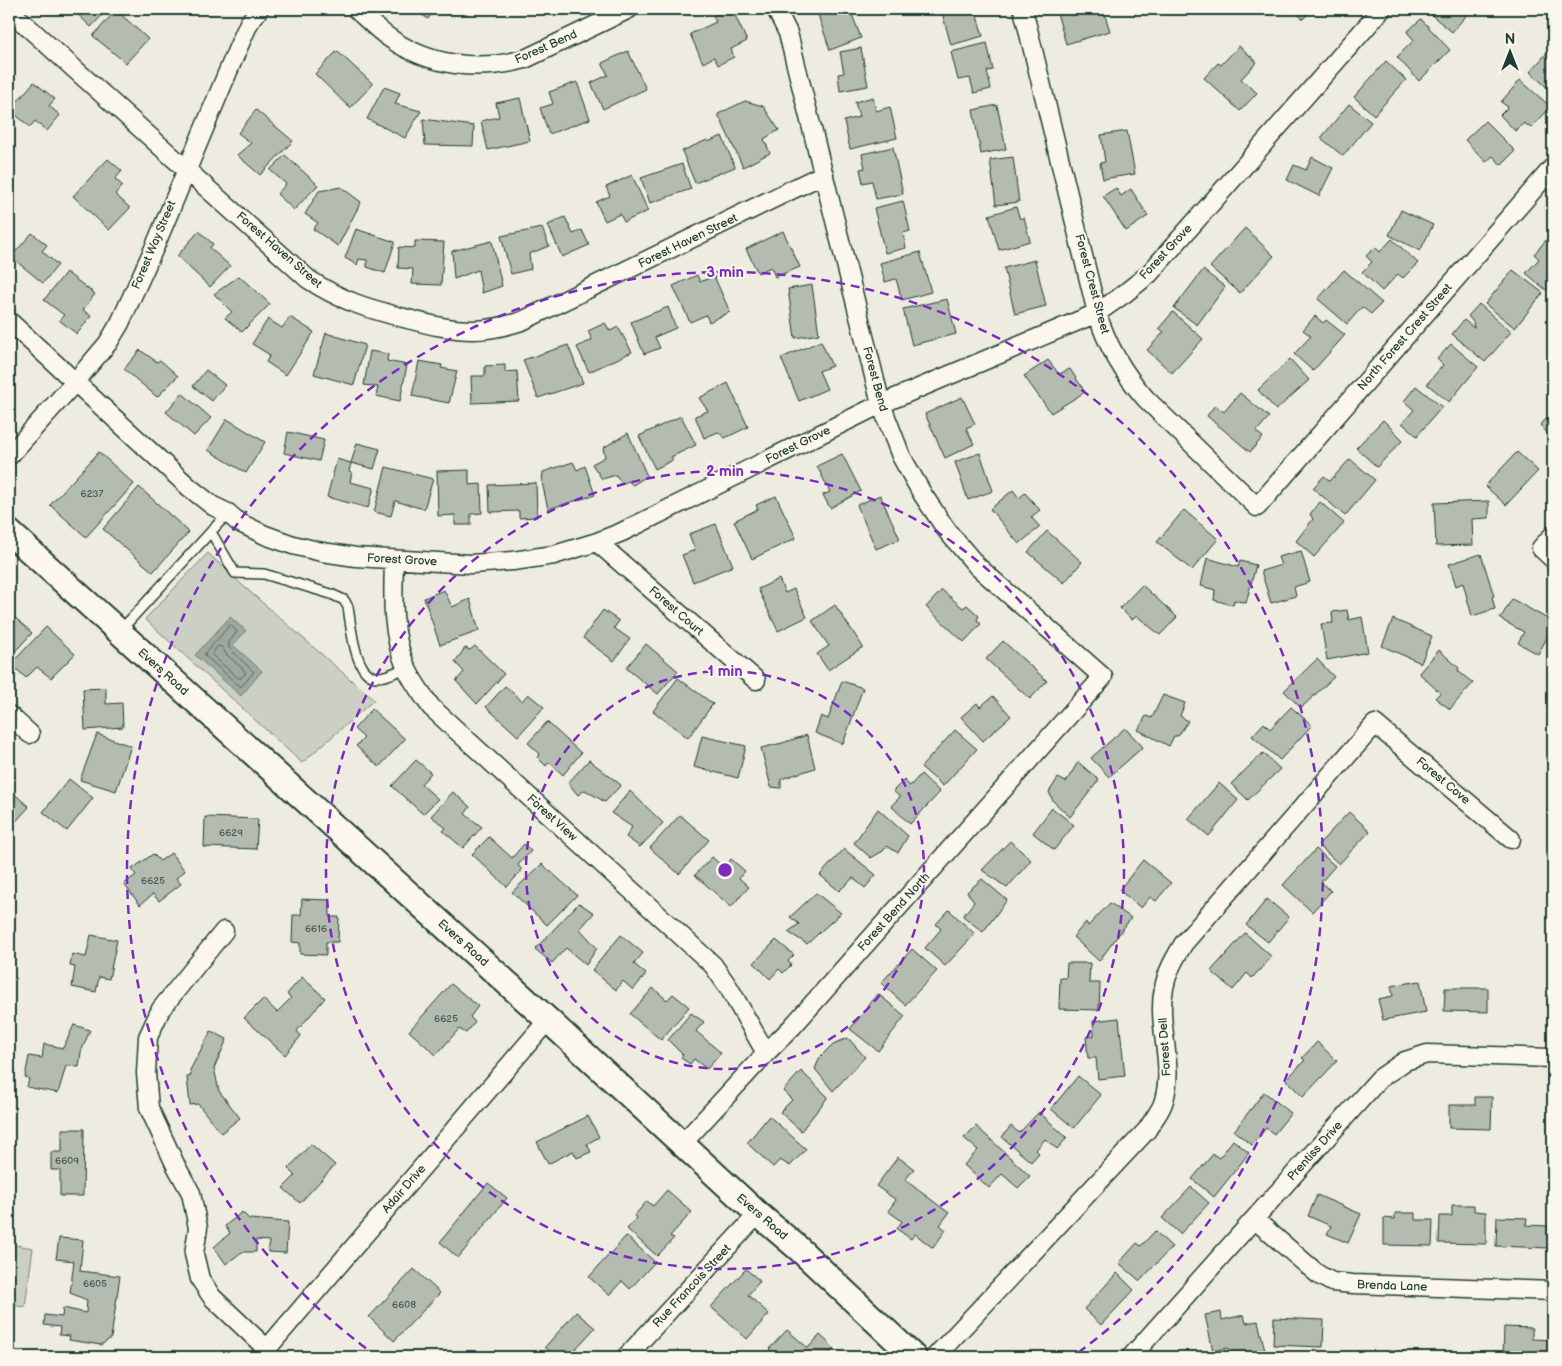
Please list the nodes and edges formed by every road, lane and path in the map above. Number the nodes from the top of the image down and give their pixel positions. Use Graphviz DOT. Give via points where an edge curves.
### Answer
graph roads {
  1 [pos="259,9"];
  2 [pos="356,9"];
  3 [pos="629,9"];
  4 [pos="776,9"];
  5 [pos="1022,9"];
  6 [pos="1382,9"];
  7 [pos="9,10"];
  8 [pos="1553,167"];
  9 [pos="186,169"];
  10 [pos="824,174"];
  11 [pos="1097,313"];
  12 [pos="9,321"];
  13 [pos="75,382"];
  14 [pos="880,404"];
  15 [pos="9,456"];
  16 [pos="1257,507"];
  17 [pos="228,513"];
  18 [pos="9,532"];
  19 [pos="211,532"];
  20 [pos="1553,535"];
  21 [pos="597,542"];
  22 [pos="1547,553"];
  23 [pos="394,560"];
  24 [pos="119,632"];
  25 [pos="406,668"];
  26 [pos="1103,677"];
  27 [pos="756,680"];
  28 [pos="9,715"];
  29 [pos="1375,724"];
  30 [pos="30,734"];
  31 [pos="1511,839"];
  32 [pos="224,931"];
  33 [pos="548,1020"];
  34 [pos="766,1053"];
  35 [pos="1553,1058"];
  36 [pos="682,1144"];
  37 [pos="758,1214"];
  38 [pos="1254,1219"];
  39 [pos="1553,1291"];
  40 [pos="264,1353"];
  41 [pos="626,1357"];
  42 [pos="914,1357"];
  43 [pos="935,1357"];
  44 [pos="1131,1357"];
  1 -- 9 [label="street, Forest Way Street" via="237,50"];
  2 -- 3 [label="street, Forest Bend" via="388,37 416,53 446,63 478,66 525,59"];
  4 -- 10 [label="street, Forest Bend" via="788,33"];
  5 -- 11 [label="street, Forest Crest Street"];
  6 -- 11 [label="street, Forest Grove" via="1149,274"];
  7 -- 9 [label="street, Forest Haven Street"];
  8 -- 16 [label="street, North Forest Crest Street"];
  9 -- 10 [label="street, Forest Haven Street" via="308,279 327,292 360,306 458,330 506,326 537,315"];
  9 -- 13 [label="street, Forest Way Street" via="120,323 108,343"];
  10 -- 14 [label="street, Forest Bend"];
  11 -- 14 [label="street, Forest Grove"];
  11 -- 16 [label="street, Forest Crest Street" via="1109,346 1132,383"];
  12 -- 13 [label="street, Forest Grove"];
  13 -- 15 [label="street, Forest Way Street"];
  13 -- 17 [label="street, Forest Grove" via="190,488"];
  14 -- 21 [label="street, Forest Grove"];
  14 -- 26 [label="street, Forest Bend" via="901,456 948,532 977,566"];
  17 -- 19 [label="lane"];
  17 -- 23 [label="street, Forest Grove" via="238,522 293,545 322,552"];
  18 -- 24 [label="main road, Evers Road"];
  19 -- 24 [label="lane"];
  19 -- 25 [label="lane" via="236,572 264,574 344,600 357,657 365,671 374,678"];
  20 -- 22 [label="street"];
  21 -- 23 [label="street, Forest Grove" via="554,555 512,561 471,564"];
  21 -- 27 [label="street, Forest Court"];
  23 -- 25 [label="street, Forest View" via="395,630"];
  24 -- 33 [label="main road, Evers Road"];
  25 -- 34 [label="street, Forest View" via="431,707 713,965 730,988"];
  26 -- 34 [label="street, Forest Bend North" via="799,1020"];
  28 -- 30 [label="street"];
  29 -- 31 [label="street, Forest Cove"];
  29 -- 43 [label="street, Forest Dell" via="1184,943 1170,968 1163,990 1169,1075 1164,1102 1147,1130"];
  32 -- 40 [label="street" via="162,1009 148,1037 149,1108 191,1193 198,1228 194,1254 200,1279 212,1297"];
  33 -- 36 [label="main road, Evers Road"];
  33 -- 40 [label="street, Adair Drive"];
  34 -- 36 [label="street, Forest Bend North"];
  35 -- 38 [label="street, Prentiss Drive" via="1428,1054 1405,1061 1379,1079"];
  36 -- 37 [label="main road, Evers Road"];
  37 -- 41 [label="street, Rue Francois Street"];
  37 -- 42 [label="main road, Evers Road"];
  38 -- 39 [label="street, Brenda Lane" via="1319,1275 1332,1282"];
  38 -- 44 [label="street, Prentiss Drive"];
}
